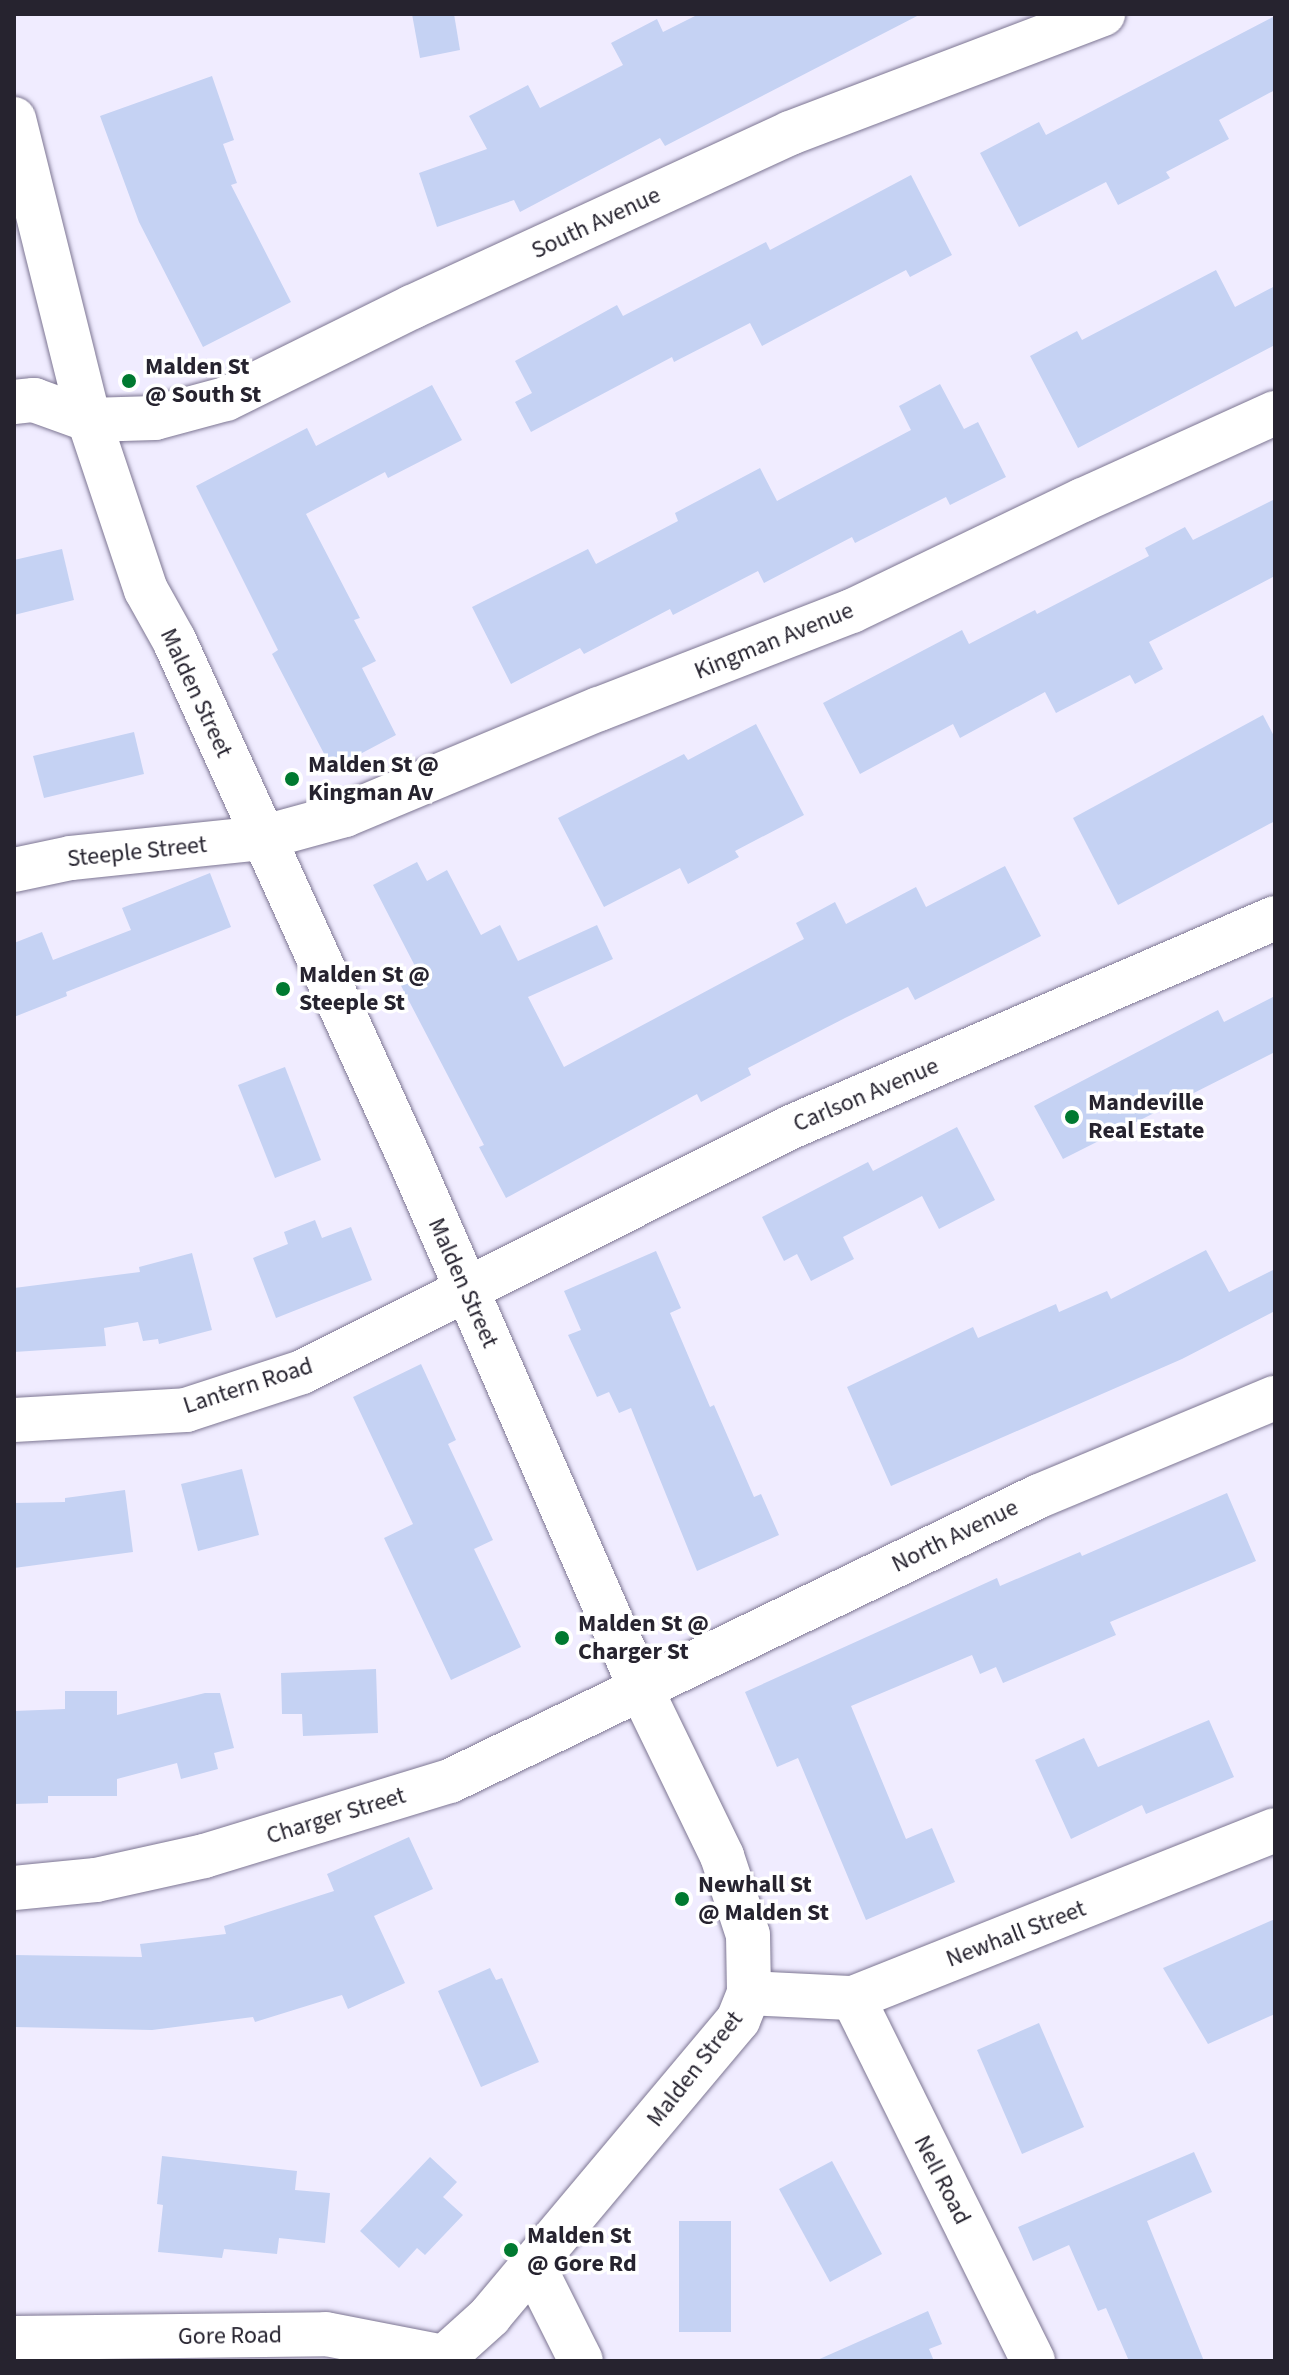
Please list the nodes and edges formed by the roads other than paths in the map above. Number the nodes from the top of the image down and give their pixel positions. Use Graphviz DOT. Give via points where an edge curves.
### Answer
graph roads {
  1 [pos="1103,14"];
  2 [pos="14,119"];
  3 [pos="14,402"];
  4 [pos="1275,413"];
  5 [pos="89,420"];
  6 [pos="261,838"];
  7 [pos="14,870"];
  8 [pos="1275,918"];
  9 [pos="466,1290"];
  10 [pos="1275,1398"];
  11 [pos="14,1420"];
  12 [pos="640,1687"];
  13 [pos="1275,1830"];
  14 [pos="14,1888"];
  15 [pos="749,1993"];
  16 [pos="853,1998"];
  17 [pos="533,2265"];
  18 [pos="14,2338"];
  19 [pos="442,2359"];
  20 [pos="581,2361"];
  21 [pos="1033,2361"];
  1 -- 5 [label="street, South Avenue" via="790,133 226,399 155,418"];
  2 -- 5 [label="street, Malden Street"];
  3 -- 5 [label="street" via="34,400"];
  4 -- 6 [label="street, Kingman Avenue" via="800,633 599,709 345,815"];
  5 -- 6 [label="street, Malden Street" via="146,590 174,640"];
  6 -- 7 [label="street, Steeple Street" via="71,858"];
  6 -- 9 [label="street, Malden Street"];
  8 -- 9 [label="street, Carlson Avenue" via="791,1127"];
  9 -- 11 [label="street, Lantern Road" via="302,1372 186,1410"];
  9 -- 12 [label="street, Malden Street"];
  10 -- 12 [label="street, North Avenue" via="1039,1496"];
  12 -- 14 [label="street, Charger Street" via="450,1781 354,1812 204,1856 96,1880"];
  12 -- 15 [label="street, Malden Street" via="740,1901 748,1935"];
  13 -- 16 [label="street, Newhall Street"];
  15 -- 16 [label="street, Newhall Street"];
  15 -- 17 [label="street, Malden Street" via="723,2041"];
  16 -- 21 [label="street, Nell Road"];
  17 -- 19 [label="street, Malden Street" via="490,2316"];
  17 -- 20 [label="street"];
  18 -- 19 [label="street, Gore Road" via="326,2334"];
}
